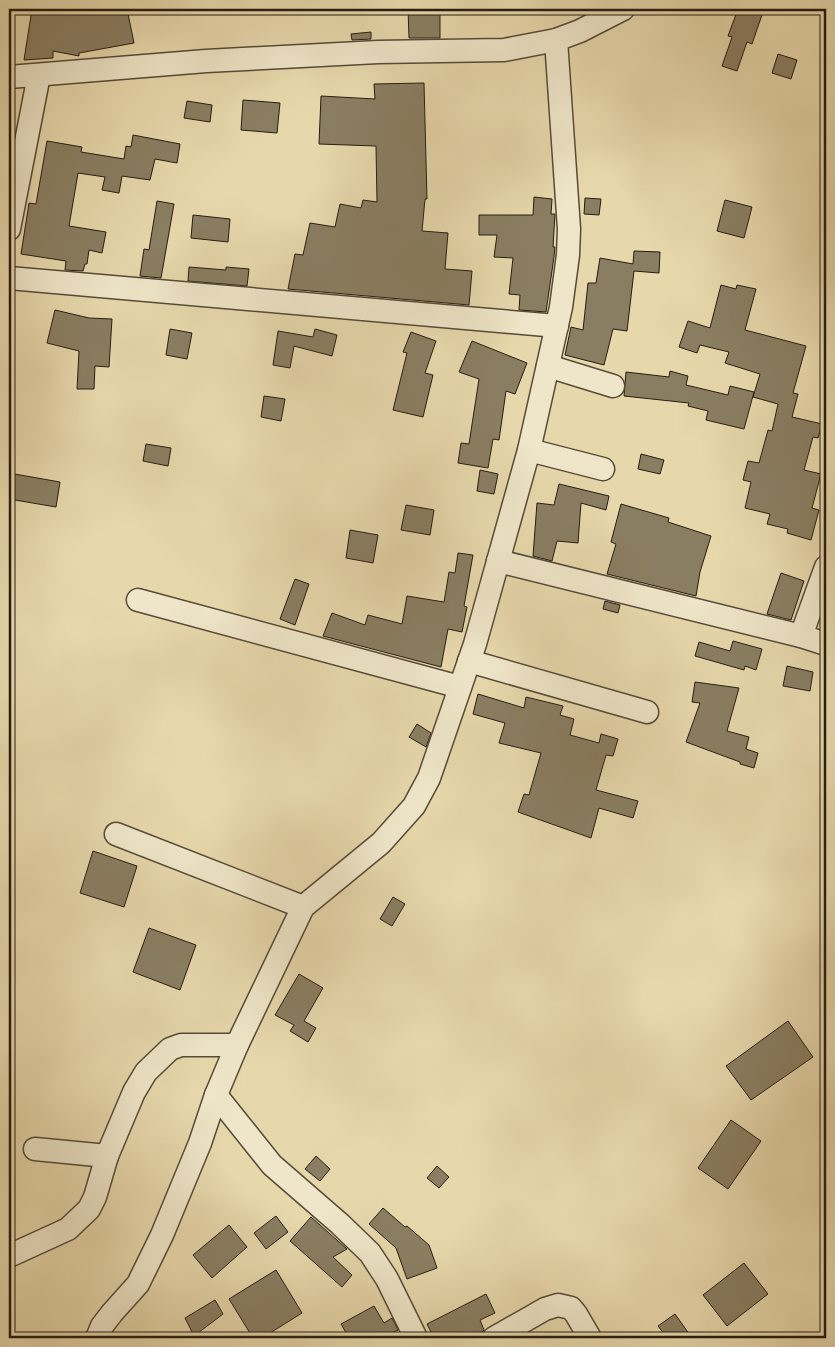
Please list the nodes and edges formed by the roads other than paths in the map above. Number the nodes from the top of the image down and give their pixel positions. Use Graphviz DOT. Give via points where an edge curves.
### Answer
graph roads {
  1 [pos="623,9"];
  2 [pos="556,40"];
  3 [pos="39,75"];
  4 [pos="9,77"];
  5 [pos="9,229"];
  6 [pos="9,278"];
  7 [pos="557,326"];
  8 [pos="548,366"];
  9 [pos="613,386"];
  10 [pos="529,450"];
  11 [pos="603,469"];
  12 [pos="498,561"];
  13 [pos="826,567"];
  14 [pos="138,600"];
  15 [pos="801,636"];
  16 [pos="826,644"];
  17 [pos="469,661"];
  18 [pos="460,687"];
  19 [pos="647,712"];
  20 [pos="116,834"];
  21 [pos="303,907"];
  22 [pos="237,1044"];
  23 [pos="216,1095"];
  24 [pos="35,1149"];
  25 [pos="107,1156"];
  26 [pos="9,1256"];
  27 [pos="97,1338"];
  28 [pos="416,1338"];
  29 [pos="494,1338"];
  30 [pos="590,1338"];
  1 -- 2 [label="street"];
  2 -- 3 [label="street" via="504,50 378,52 206,61"];
  2 -- 7 [label="street" via="569,229"];
  3 -- 4 [label="street"];
  3 -- 5 [label="street"];
  6 -- 7 [label="street"];
  7 -- 8 [label="street"];
  8 -- 9 [label="street"];
  8 -- 10 [label="street"];
  10 -- 11 [label="street"];
  10 -- 12 [label="street"];
  12 -- 15 [label="street"];
  12 -- 17 [label="street"];
  13 -- 15 [label="street"];
  14 -- 18 [label="street"];
  15 -- 16 [label="street"];
  17 -- 18 [label="street"];
  17 -- 19 [label="street"];
  18 -- 21 [label="street" via="429,778 414,806 381,843"];
  20 -- 21 [label="street"];
  21 -- 22 [label="street"];
  22 -- 23 [label="street"];
  22 -- 25 [label="street" via="170,1049 146,1072 134,1092"];
  23 -- 27 [label="street" via="162,1235 138,1284 102,1326"];
  23 -- 28 [label="street" via="272,1165 370,1253 387,1279"];
  24 -- 25 [label="street"];
  25 -- 26 [label="street" via="95,1197 79,1220 68,1229"];
  29 -- 30 [label="street" via="558,1305 571,1308"];
}
